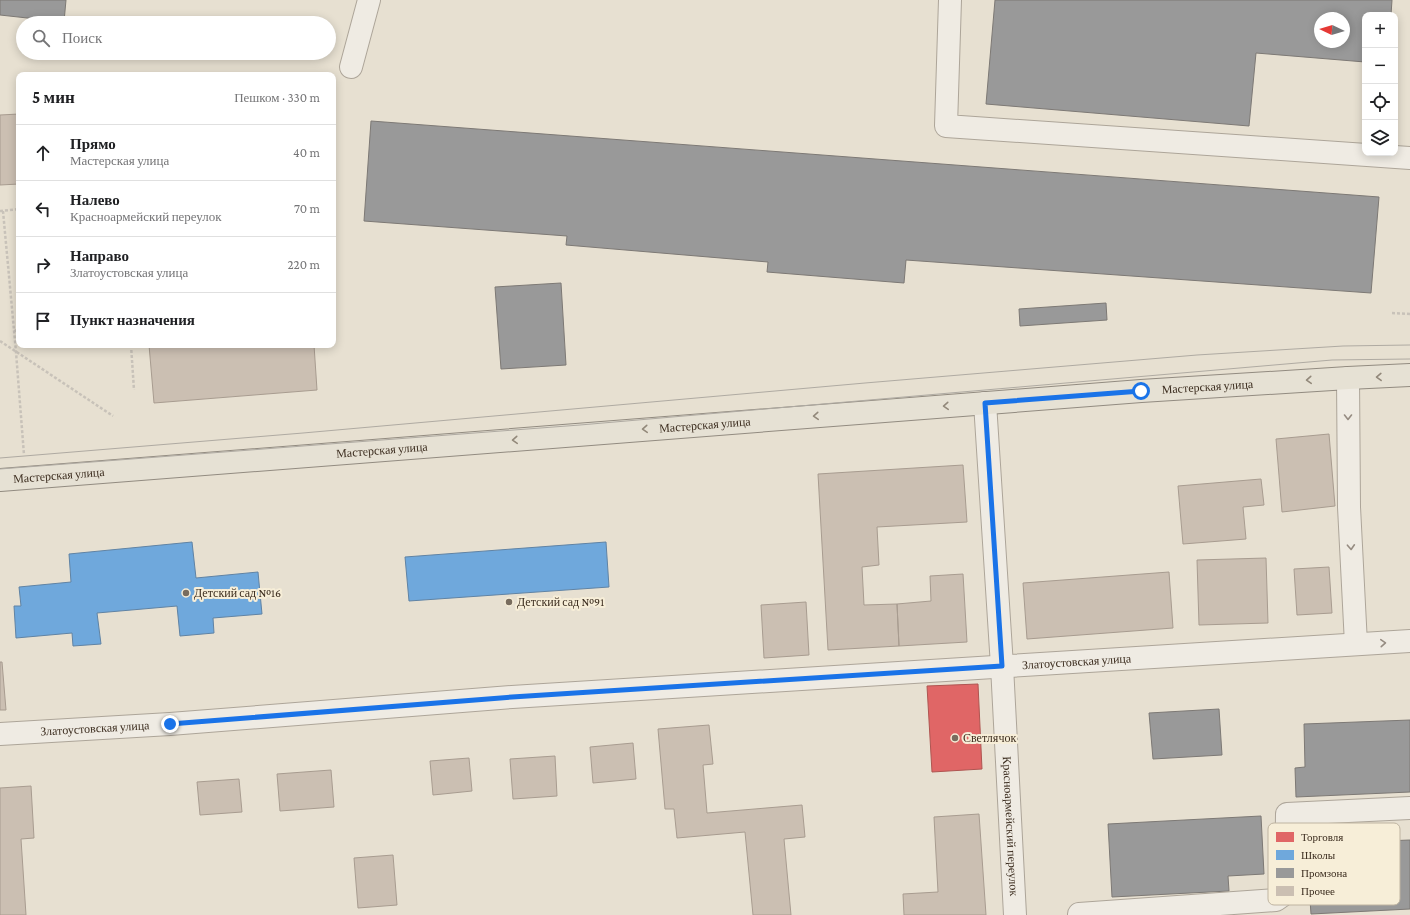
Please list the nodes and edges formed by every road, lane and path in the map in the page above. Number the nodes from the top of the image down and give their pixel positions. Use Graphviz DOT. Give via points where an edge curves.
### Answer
graph roads {
  1 [pos="369,0"];
  2 [pos="950,0"];
  3 [pos="351,67"];
  4 [pos="1410,158"];
  5 [pos="16,209"];
  6 [pos="1,211"];
  7 [pos="1392,313"];
  8 [pos="1410,314"];
  9 [pos="14,332"];
  10 [pos="0,341"];
  11 [pos="131,348"];
  12 [pos="16,352"];
  13 [pos="1410,375"];
  14 [pos="1348,378"];
  15 [pos="134,390"];
  16 [pos="985,403"];
  17 [pos="113,416"];
  18 [pos="23,478"];
  19 [pos="0,480"];
  20 [pos="1410,641"];
  21 [pos="1356,644"];
  22 [pos="1002,666"];
  23 [pos="0,734"];
  24 [pos="1410,808"];
  25 [pos="1287,823"];
  26 [pos="1268,901"];
  27 [pos="1078,914"];
  28 [pos="1015,915"];
  1 -- 3 [label="street"];
  2 -- 4 [label="street" via="946,126"];
  5 -- 6 [label="path"];
  6 -- 9 [label="path"];
  7 -- 8 [label="path"];
  9 -- 12 [label="path"];
  10 -- 12 [label="path"];
  11 -- 15 [label="path"];
  12 -- 17 [label="path"];
  12 -- 18 [label="path" via="25,466"];
  13 -- 14 [label="main road, Мастерская улица, one-way"];
  14 -- 16 [label="main road, Мастерская улица, one-way"];
  14 -- 21 [label="street, one-way" via="1349,507"];
  16 -- 18 [label="main road, Мастерская улица, one-way"];
  16 -- 22 [label="street, Красноармейский переулок"];
  18 -- 19 [label="main road, Мастерская улица"];
  21 -- 20 [label="street, Златоустовская улица, one-way"];
  21 -- 22 [label="street, Златоустовская улица"];
  22 -- 23 [label="street, Златоустовская улица" via="512,697 170,724"];
  22 -- 28 [label="street, Красноармейский переулок"];
  24 -- 25 [label="street" via="1287,814"];
  26 -- 27 [label="street"];
}
